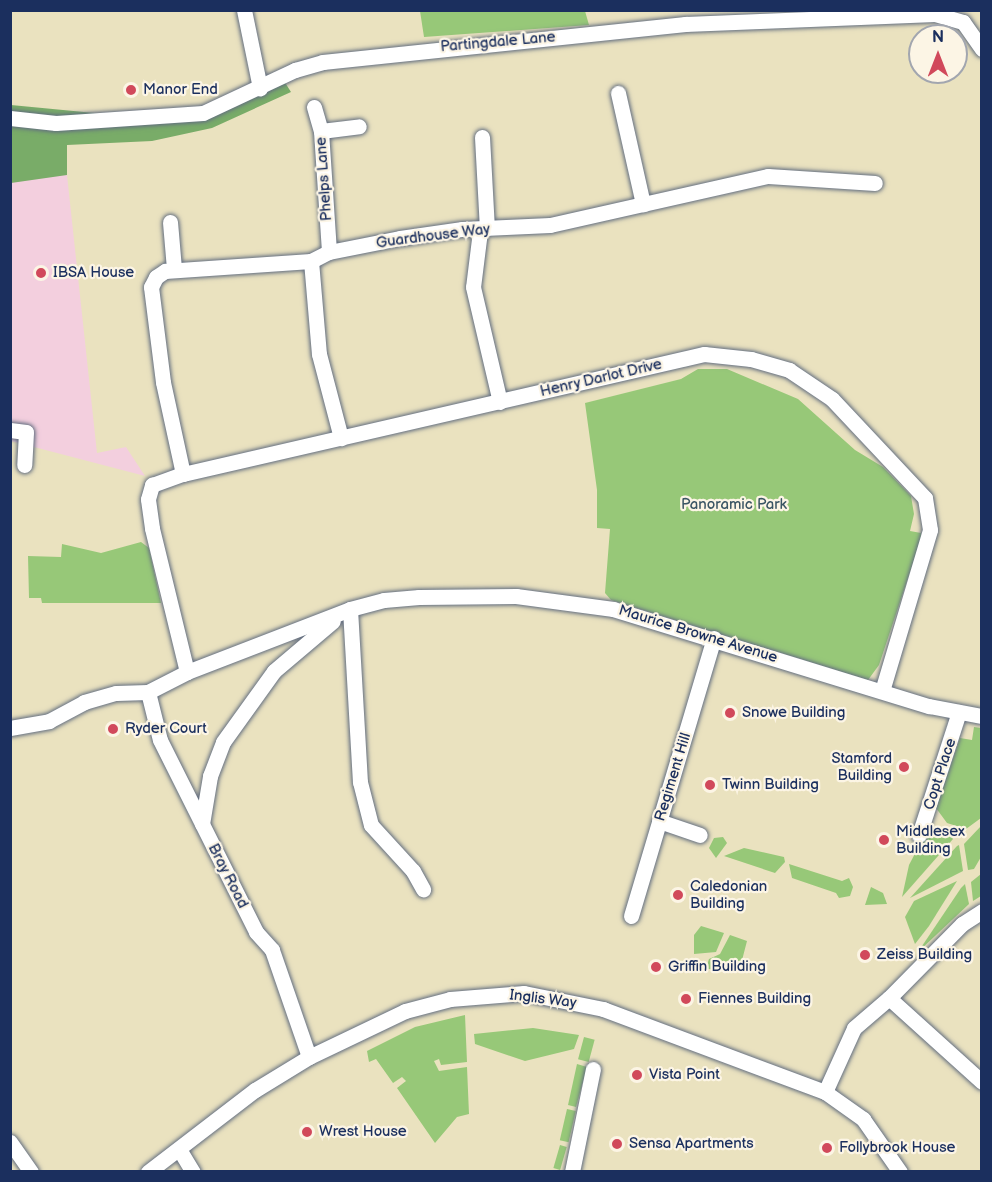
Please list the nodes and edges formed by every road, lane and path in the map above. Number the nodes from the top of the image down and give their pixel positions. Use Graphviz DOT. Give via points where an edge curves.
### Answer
graph roads {
  1 [pos="244,10"];
  2 [pos="981,50"];
  3 [pos="260,88"];
  4 [pos="618,93"];
  5 [pos="314,107"];
  6 [pos="10,118"];
  7 [pos="359,126"];
  8 [pos="321,131"];
  9 [pos="482,137"];
  10 [pos="875,183"];
  11 [pos="643,204"];
  12 [pos="170,222"];
  13 [pos="483,229"];
  14 [pos="329,252"];
  15 [pos="311,261"];
  16 [pos="174,269"];
  17 [pos="500,402"];
  18 [pos="10,430"];
  19 [pos="341,438"];
  20 [pos="24,465"];
  21 [pos="183,474"];
  22 [pos="350,609"];
  23 [pos="714,638"];
  24 [pos="187,672"];
  25 [pos="882,691"];
  26 [pos="148,692"];
  27 [pos="959,712"];
  28 [pos="981,716"];
  29 [pos="10,728"];
  30 [pos="659,822"];
  31 [pos="202,824"];
  32 [pos="700,835"];
  33 [pos="919,835"];
  34 [pos="423,890"];
  35 [pos="981,912"];
  36 [pos="632,916"];
  37 [pos="890,999"];
  38 [pos="309,1057"];
  39 [pos="593,1069"];
  40 [pos="981,1082"];
  41 [pos="825,1092"];
  42 [pos="10,1142"];
  43 [pos="179,1149"];
  44 [pos="31,1172"];
  45 [pos="148,1172"];
  46 [pos="193,1172"];
  47 [pos="572,1172"];
  48 [pos="900,1172"];
  1 -- 3 [label="street"];
  2 -- 3 [label="street, Partingdale Lane" via="963,22 935,14 708,22 323,62"];
  3 -- 6 [label="street, Partingdale Lane" via="203,113 56,123"];
  4 -- 11 [label="street"];
  5 -- 8 [label="street, Phelps Lane"];
  7 -- 8 [label="street"];
  8 -- 14 [label="street, Phelps Lane"];
  9 -- 13 [label="street"];
  10 -- 11 [label="street, Guardhouse Way" via="768,177"];
  11 -- 13 [label="street, Guardhouse Way" via="550,225"];
  12 -- 16 [label="street"];
  13 -- 14 [label="street, Guardhouse Way" via="462,229"];
  13 -- 17 [label="street" via="473,287"];
  14 -- 15 [label="street, Guardhouse Way"];
  15 -- 16 [label="street, Guardhouse Way"];
  15 -- 19 [label="street" via="319,354"];
  16 -- 21 [label="street" via="156,277 151,287 163,382"];
  17 -- 19 [label="street, Henry Darlot Drive"];
  17 -- 25 [label="street, Henry Darlot Drive" via="704,354 751,359 789,370 832,399 925,498 930,530"];
  18 -- 20 [label="street" via="26,432"];
  19 -- 21 [label="street, Henry Darlot Drive"];
  21 -- 24 [label="street, Henry Darlot Drive" via="152,485 148,499"];
  22 -- 23 [label="street, Maurice Browne Avenue" via="384,600 419,597 516,596 613,609"];
  22 -- 24 [label="street, Maurice Browne Avenue"];
  22 -- 31 [label="street" via="274,671 223,742 210,776"];
  22 -- 34 [label="street" via="360,782 371,825 413,871"];
  23 -- 25 [label="street, Maurice Browne Avenue"];
  23 -- 30 [label="street, Regiment Hill"];
  24 -- 26 [label="street, Maurice Browne Avenue"];
  25 -- 27 [label="street, Maurice Browne Avenue"];
  26 -- 29 [label="street" via="116,693 84,702 49,721"];
  26 -- 31 [label="street, Bray Road" via="160,740"];
  27 -- 28 [label="street, Maurice Browne Avenue"];
  27 -- 33 [label="street, Copt Place"];
  30 -- 32 [label="street"];
  30 -- 36 [label="street, Regiment Hill"];
  31 -- 38 [label="street, Bray Road" via="256,932 272,950"];
  35 -- 37 [label="street" via="962,924"];
  37 -- 40 [label="street"];
  37 -- 41 [label="street" via="854,1028"];
  38 -- 41 [label="street, Inglis Way" via="405,1011 450,999 524,993 603,1010"];
  38 -- 43 [label="street, Inglis Way" via="255,1090"];
  39 -- 47 [label="street"];
  41 -- 48 [label="street, Inglis Way" via="863,1119"];
  42 -- 44 [label="street"];
  43 -- 45 [label="street, Inglis Way"];
  43 -- 46 [label="street"];
}
